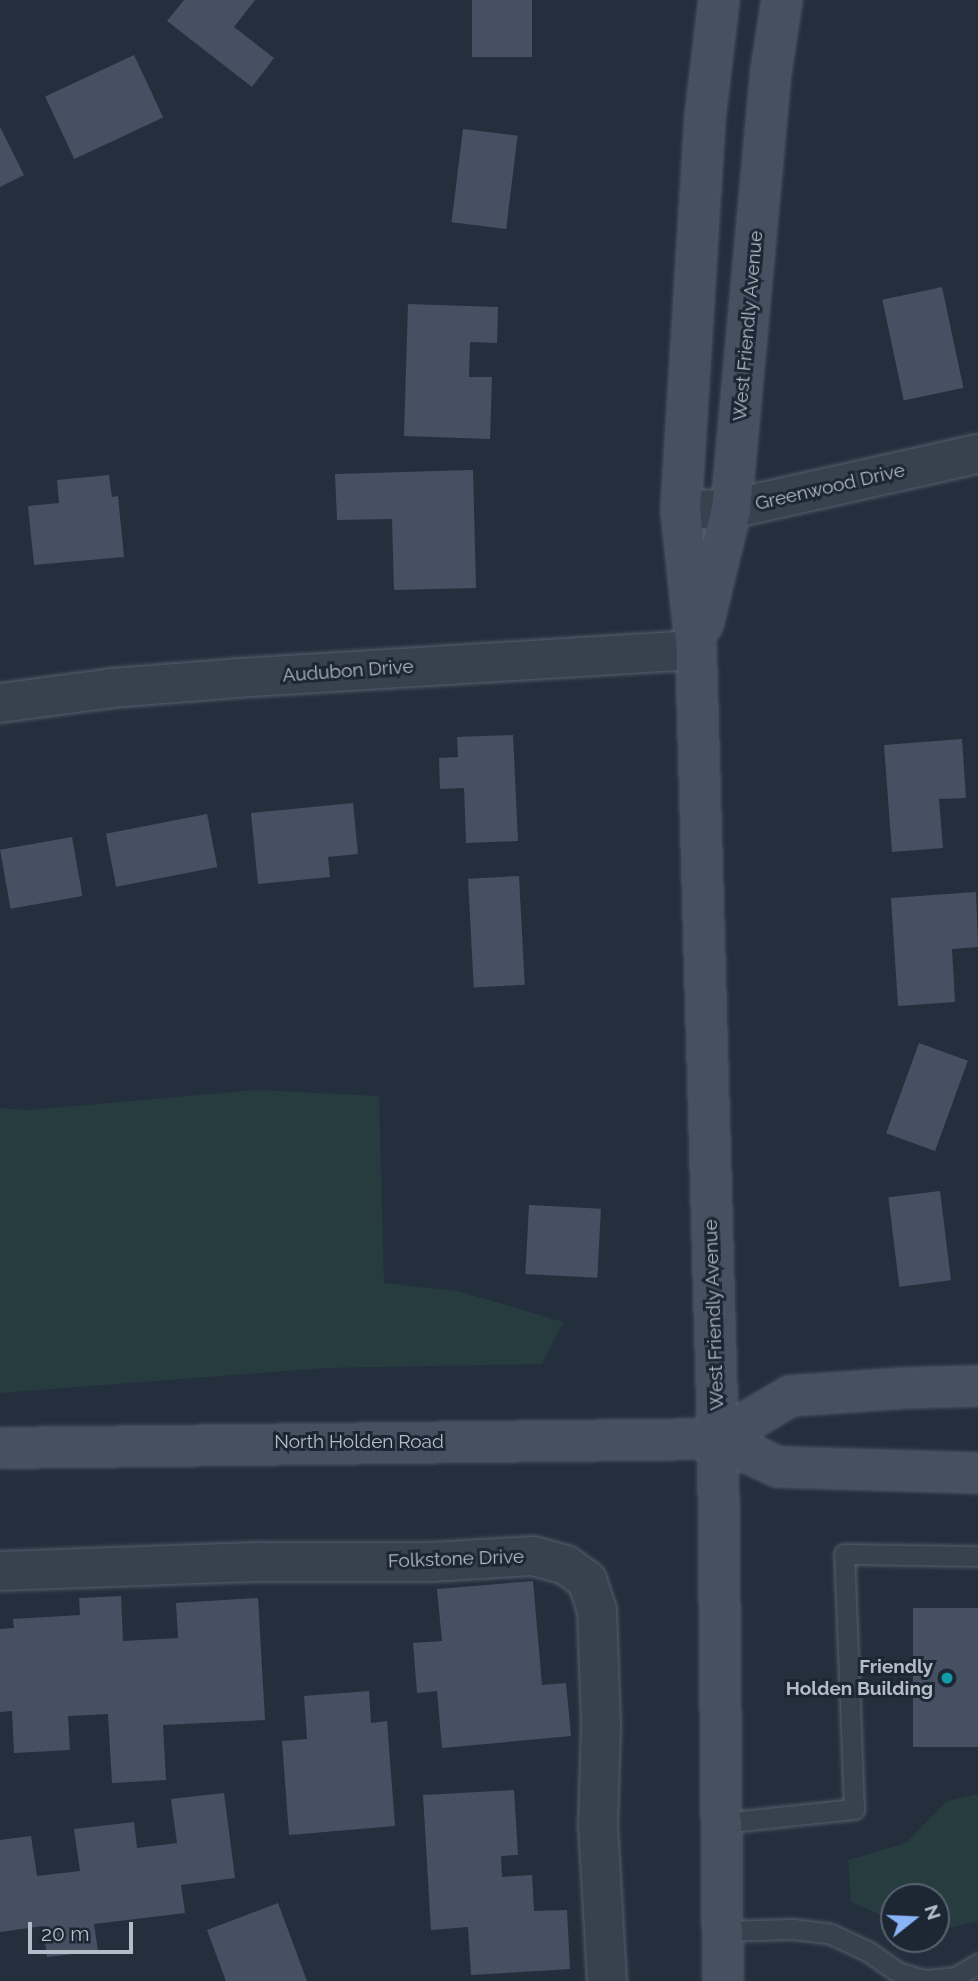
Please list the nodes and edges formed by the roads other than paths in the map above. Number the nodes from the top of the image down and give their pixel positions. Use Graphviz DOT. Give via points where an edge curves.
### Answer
graph roads {
  1 [pos="719,0"];
  2 [pos="782,0"];
  3 [pos="978,454"];
  4 [pos="732,509"];
  5 [pos="681,510"];
  6 [pos="696,650"];
  7 [pos="0,703"];
  8 [pos="978,1386"];
  9 [pos="718,1439"];
  10 [pos="0,1448"];
  11 [pos="978,1473"];
  12 [pos="978,1556"];
  13 [pos="0,1571"];
  14 [pos="721,1824"];
  15 [pos="722,1931"];
  16 [pos="978,1964"];
  17 [pos="607,1981"];
  18 [pos="723,1981"];
  1 -- 5 [label="main road, West Friendly Avenue" via="705,118"];
  2 -- 4 [label="main road, West Friendly Avenue" via="771,71"];
  3 -- 4 [label="street, Greenwood Drive"];
  4 -- 5 [label="street, Greenwood Drive"];
  4 -- 6 [label="main road, West Friendly Avenue"];
  5 -- 6 [label="main road, West Friendly Avenue"];
  6 -- 7 [label="street, Audubon Drive" via="238,678"];
  6 -- 9 [label="main road, West Friendly Avenue"];
  8 -- 9 [label="main road" via="790,1396"];
  9 -- 10 [label="main road, North Holden Road"];
  9 -- 11 [label="main road, North Holden Road" via="778,1467"];
  9 -- 14 [label="main road, West Friendly Avenue"];
  12 -- 14 [label="lane" via="844,1554 854,1809"];
  13 -- 17 [label="street, Folkstone Drive" via="533,1556 566,1565 587,1580 597,1611 598,1825"];
  14 -- 15 [label="main road, West Friendly Avenue"];
  15 -- 16 [label="lane" via="793,1929 831,1934 869,1952 898,1973 926,1980 956,1977"];
  15 -- 18 [label="main road, West Friendly Avenue"];
}
